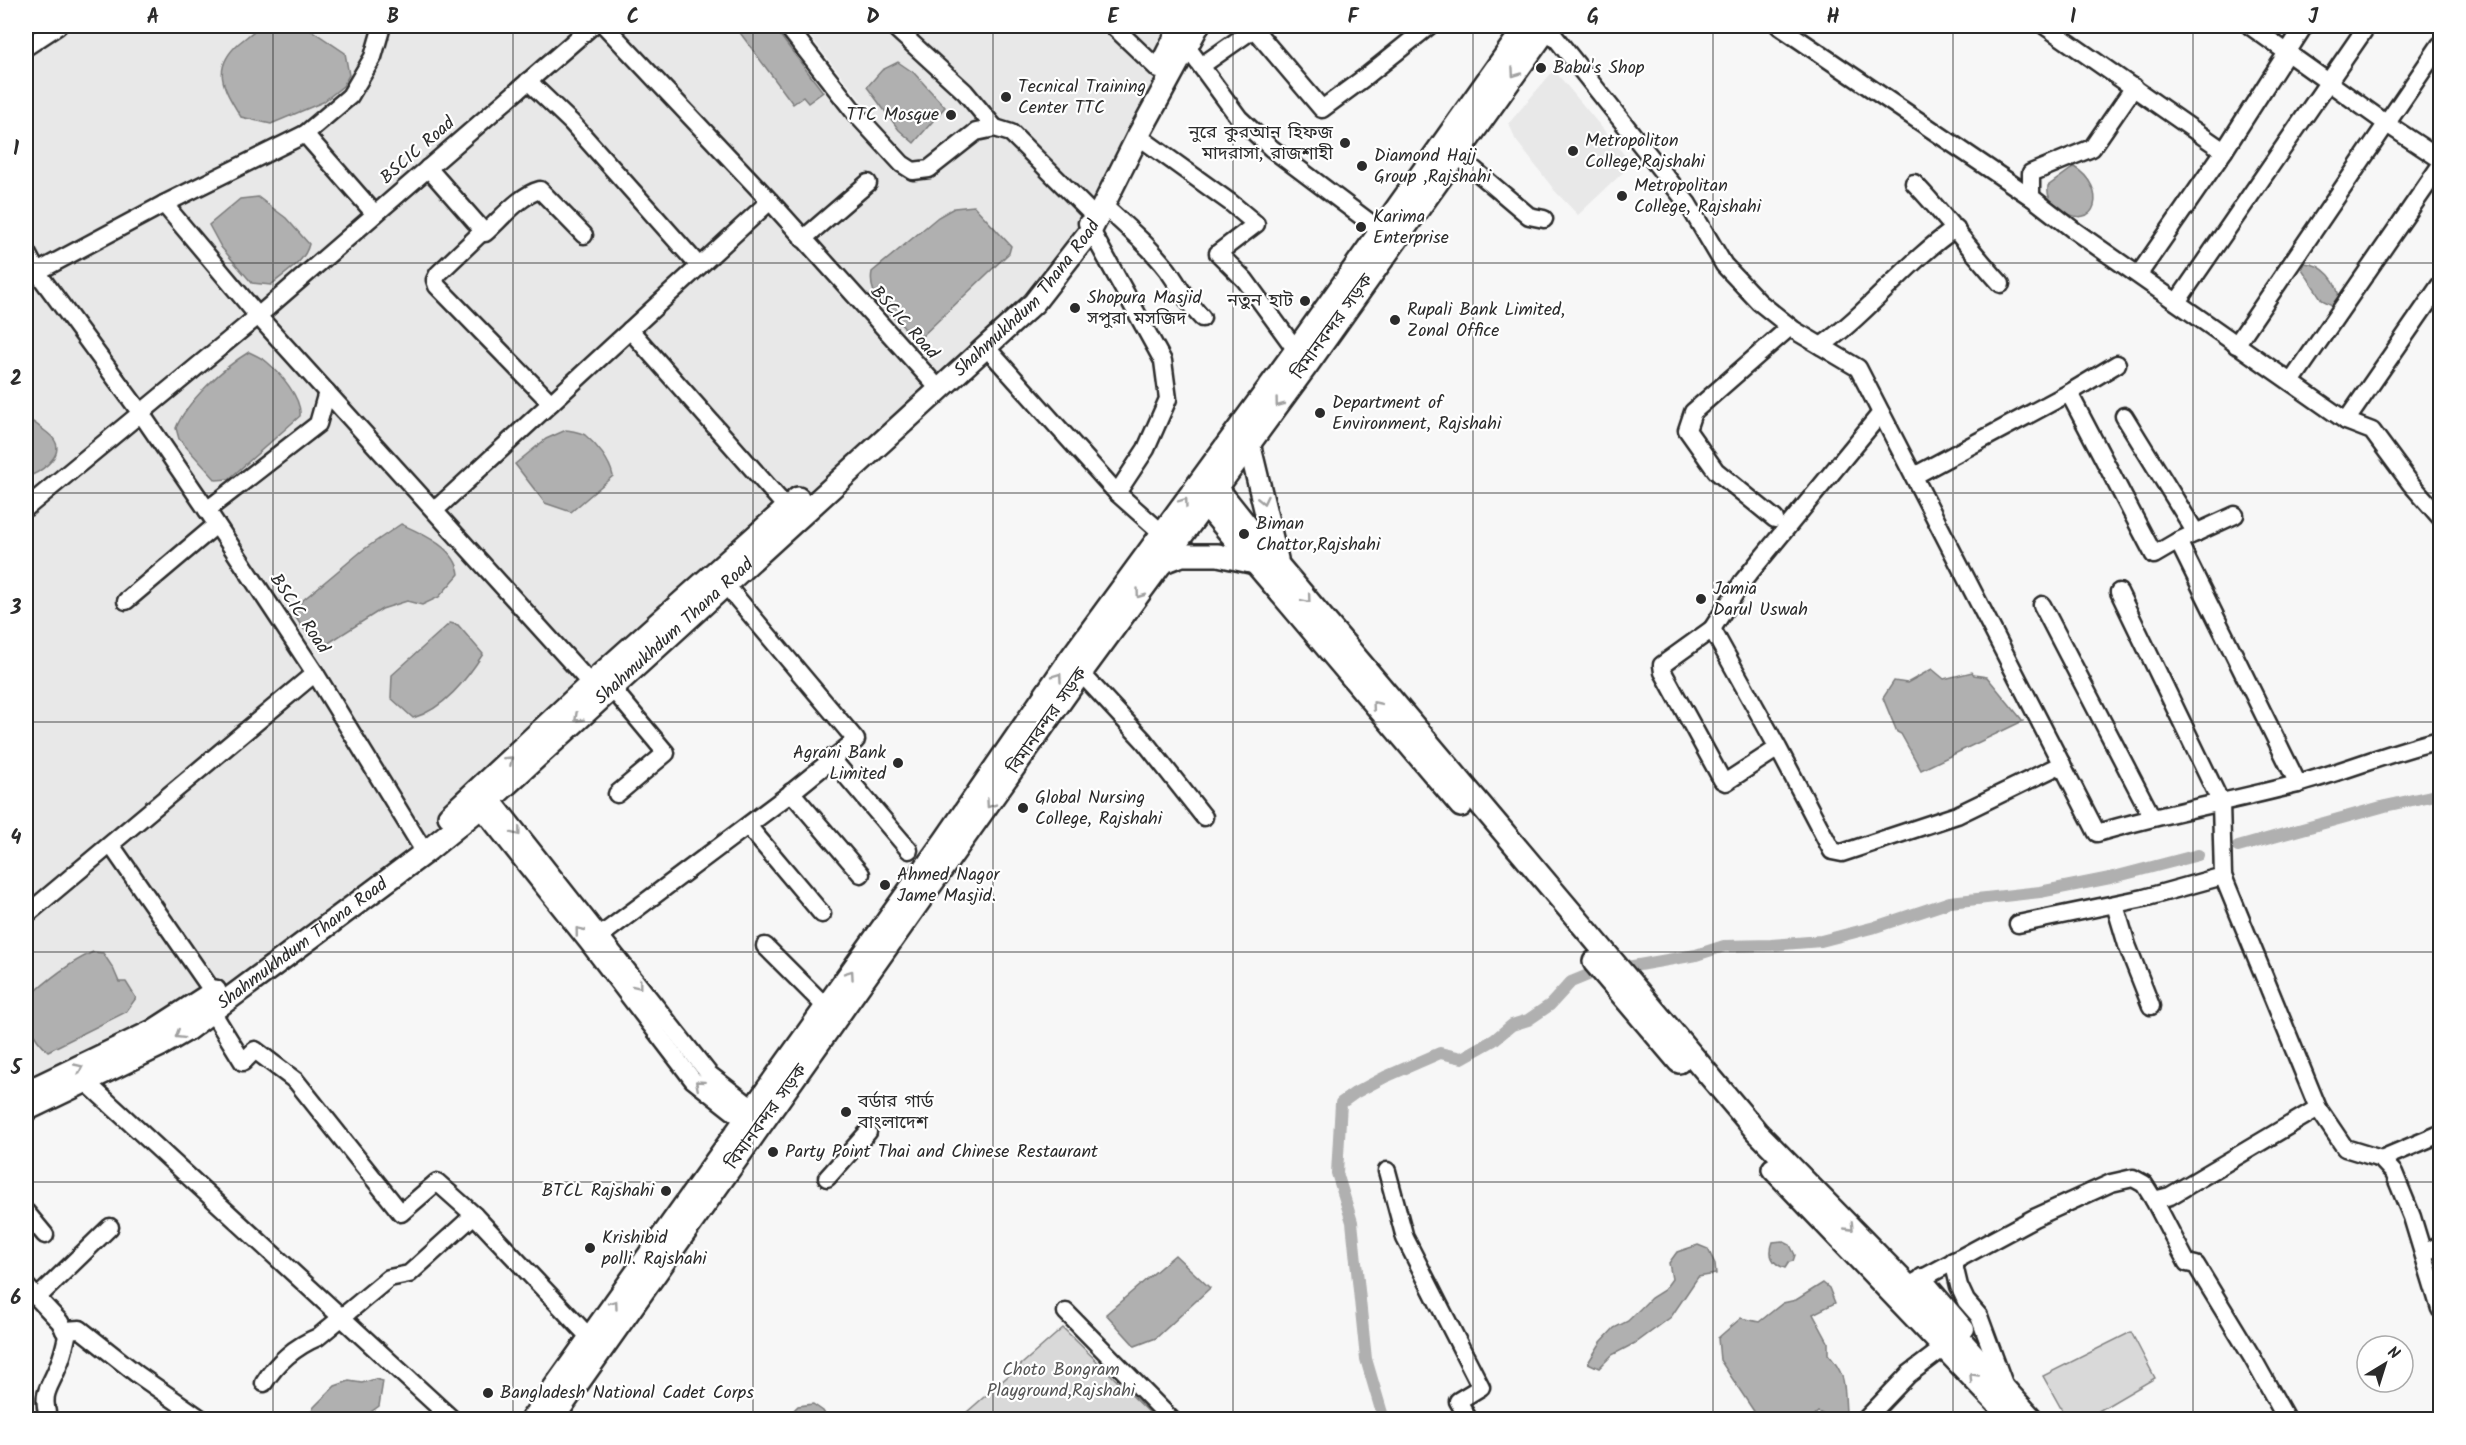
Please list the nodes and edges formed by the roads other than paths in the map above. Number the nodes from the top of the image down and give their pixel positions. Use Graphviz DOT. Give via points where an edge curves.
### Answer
graph roads {
  1 [pos="58,26"];
  2 [pos="382,26"];
  3 [pos="592,26"];
  4 [pos="605,26"];
  5 [pos="788,26"];
  6 [pos="893,26"];
  7 [pos="1113,26"];
  8 [pos="1181,26"];
  9 [pos="1198,26"];
  10 [pos="1429,26"];
  11 [pos="1541,26"];
  12 [pos="1779,26"];
  13 [pos="2045,26"];
  14 [pos="2250,26"];
  15 [pos="2304,26"];
  16 [pos="2367,26"];
  17 [pos="1256,27"];
  18 [pos="2440,45"];
  19 [pos="26,47"];
  20 [pos="1186,47"];
  21 [pos="2288,51"];
  22 [pos="1201,66"];
  23 [pos="1159,70"];
  24 [pos="528,81"];
  25 [pos="2329,81"];
  26 [pos="2134,87"];
  27 [pos="2387,124"];
  28 [pos="995,128"];
  29 [pos="305,134"];
  30 [pos="1138,136"];
  31 [pos="2224,151"];
  32 [pos="1457,155"];
  33 [pos="2440,159"];
  34 [pos="2440,166"];
  35 [pos="428,168"];
  36 [pos="868,183"];
  37 [pos="1914,183"];
  38 [pos="2031,197"];
  39 [pos="770,201"];
  40 [pos="164,204"];
  41 [pos="375,214"];
  42 [pos="1094,219"];
  43 [pos="1544,219"];
  44 [pos="1956,228"];
  45 [pos="483,231"];
  46 [pos="1381,231"];
  47 [pos="584,235"];
  48 [pos="803,238"];
  49 [pos="30,262"];
  50 [pos="699,266"];
  51 [pos="2139,274"];
  52 [pos="2001,284"];
  53 [pos="2440,285"];
  54 [pos="2177,302"];
  55 [pos="258,316"];
  56 [pos="1202,318"];
  57 [pos="1790,327"];
  58 [pos="630,330"];
  59 [pos="2236,345"];
  60 [pos="986,346"];
  61 [pos="1821,346"];
  62 [pos="1296,350"];
  63 [pos="2117,364"];
  64 [pos="2291,382"];
  65 [pos="934,385"];
  66 [pos="327,392"];
  67 [pos="2069,393"];
  68 [pos="551,403"];
  69 [pos="140,412"];
  70 [pos="1881,413"];
  71 [pos="2124,416"];
  72 [pos="2346,421"];
  73 [pos="1249,443"];
  74 [pos="1914,476"];
  75 [pos="1117,493"];
  76 [pos="1211,496"];
  77 [pos="26,508"];
  78 [pos="207,510"];
  79 [pos="435,510"];
  80 [pos="792,514"];
  81 [pos="2235,515"];
  82 [pos="2440,517"];
  83 [pos="1775,519"];
  84 [pos="216,525"];
  85 [pos="1162,533"];
  86 [pos="2196,533"];
  87 [pos="2178,541"];
  88 [pos="1164,562"];
  89 [pos="1255,563"];
  90 [pos="1279,566"];
  91 [pos="725,584"];
  92 [pos="2119,592"];
  93 [pos="126,601"];
  94 [pos="2042,605"];
  95 [pos="1712,628"];
  96 [pos="315,673"];
  97 [pos="1081,673"];
  98 [pos="601,689"];
  99 [pos="2440,740"];
  100 [pos="1778,748"];
  101 [pos="831,758"];
  102 [pos="2062,764"];
  103 [pos="2298,784"];
  104 [pos="791,792"];
  105 [pos="617,794"];
  106 [pos="481,797"];
  107 [pos="2221,803"];
  108 [pos="1204,817"];
  109 [pos="2152,817"];
  110 [pos="748,826"];
  111 [pos="419,843"];
  112 [pos="111,845"];
  113 [pos="909,850"];
  114 [pos="861,874"];
  115 [pos="2223,876"];
  116 [pos="2115,905"];
  117 [pos="822,914"];
  118 [pos="26,915"];
  119 [pos="2018,924"];
  120 [pos="600,936"];
  121 [pos="765,946"];
  122 [pos="1597,956"];
  123 [pos="1622,984"];
  124 [pos="212,1001"];
  125 [pos="2151,1006"];
  126 [pos="826,1007"];
  127 [pos="86,1082"];
  128 [pos="26,1092"];
  129 [pos="2318,1108"];
  130 [pos="26,1110"];
  131 [pos="749,1114"];
  132 [pos="868,1132"];
  133 [pos="2440,1134"];
  134 [pos="2381,1159"];
  135 [pos="1387,1171"];
  136 [pos="827,1178"];
  137 [pos="702,1194"];
  138 [pos="2154,1200"];
  139 [pos="26,1212"];
  140 [pos="474,1215"];
  141 [pos="111,1227"];
  142 [pos="45,1235"];
  143 [pos="2440,1245"];
  144 [pos="2424,1253"];
  145 [pos="1953,1262"];
  146 [pos="1915,1282"];
  147 [pos="31,1292"];
  148 [pos="2440,1309"];
  149 [pos="1066,1312"];
  150 [pos="341,1318"];
  151 [pos="64,1330"];
  152 [pos="590,1338"];
  153 [pos="1952,1342"];
  154 [pos="264,1383"];
  155 [pos="2007,1390"];
  156 [pos="48,1419"];
  157 [pos="203,1419"];
  158 [pos="453,1419"];
  159 [pos="531,1419"];
  160 [pos="552,1419"];
  161 [pos="1172,1419"];
  162 [pos="1469,1419"];
  163 [pos="1865,1419"];
  164 [pos="2013,1419"];
  165 [pos="2033,1419"];
  166 [pos="2286,1419"];
  1 -- 19 [label="street"];
  2 -- 29 [label="street, BSCIC Road" via="374,57 351,96"];
  3 -- 24 [label="street, BSCIC Road"];
  4 -- 39 [label="street, BSCIC Road"];
  5 -- 28 [label="street" via="855,113 902,164 914,171 929,169 976,132"];
  6 -- 28 [label="street" via="965,92"];
  7 -- 23 [label="street"];
  8 -- 23 [label="main road, Shahmukhdum Thana Road"];
  9 -- 20 [label="main road, Shahmukhdum Thana Road"];
  10 -- 17 [label="street" via="1322,110"];
  11 -- 32 [label="main road, বিমানবন্দর সড়ক, one-way"];
  11 -- 46 [label="main road, বিমানবন্দর সড়ক"];
  11 -- 57 [label="street" via="1688,204 1724,264 1759,302"];
  12 -- 38 [label="street"];
  13 -- 26 [label="street"];
  14 -- 21 [label="street"];
  15 -- 21 [label="street"];
  16 -- 25 [label="street"];
  17 -- 22 [label="street"];
  18 -- 27 [label="street"];
  20 -- 22 [label="street"];
  20 -- 30 [label="main road, Shahmukhdum Thana Road"];
  21 -- 25 [label="street"];
  21 -- 31 [label="street"];
  22 -- 46 [label="street" via="1239,118 1271,148"];
  23 -- 42 [label="main road, Shahmukhdum Thana Road" via="1126,131"];
  24 -- 35 [label="street, BSCIC Road"];
  24 -- 50 [label="street" via="572,123"];
  25 -- 27 [label="street"];
  25 -- 54 [label="street"];
  26 -- 31 [label="street"];
  26 -- 38 [label="street" via="2092,148 2031,173"];
  27 -- 33 [label="street"];
  27 -- 59 [label="street"];
  28 -- 42 [label="street" via="1011,133"];
  29 -- 40 [label="street, BSCIC Road"];
  29 -- 41 [label="street"];
  30 -- 42 [label="main road, Shahmukhdum Thana Road"];
  30 -- 62 [label="street" via="1256,225 1218,253 1245,280"];
  31 -- 51 [label="street"];
  32 -- 43 [label="street" via="1529,216"];
  32 -- 73 [label="main road, বিমানবন্দর সড়ক, one-way"];
  34 -- 64 [label="street"];
  35 -- 41 [label="street, BSCIC Road"];
  35 -- 45 [label="street"];
  36 -- 48 [label="street"];
  37 -- 44 [label="street"];
  38 -- 51 [label="street"];
  39 -- 48 [label="street, BSCIC Road"];
  39 -- 50 [label="street"];
  40 -- 49 [label="street, BSCIC Road"];
  40 -- 55 [label="street"];
  41 -- 55 [label="street, BSCIC Road"];
  42 -- 56 [label="street" via="1136,235"];
  42 -- 60 [label="main road, Shahmukhdum Thana Road" via="1041,296"];
  42 -- 65 [label="main road, Shahmukhdum Thana Road"];
  42 -- 75 [label="street" via="1163,361 1168,399 1146,449"];
  44 -- 52 [label="street"];
  44 -- 61 [label="street" via="1933,244 1845,330"];
  45 -- 47 [label="street" via="540,190"];
  45 -- 68 [label="street" via="438,274 437,286"];
  46 -- 62 [label="main road, বিমানবন্দর সড়ক"];
  48 -- 65 [label="street, BSCIC Road"];
  49 -- 69 [label="street, BSCIC Road"];
  50 -- 58 [label="street"];
  51 -- 54 [label="street"];
  53 -- 72 [label="street"];
  54 -- 59 [label="street"];
  55 -- 66 [label="street"];
  55 -- 69 [label="street, BSCIC Road"];
  57 -- 61 [label="street"];
  57 -- 83 [label="street" via="1693,412 1687,430 1716,471"];
  58 -- 68 [label="street"];
  58 -- 80 [label="street"];
  59 -- 64 [label="street"];
  60 -- 65 [label="main road, Shahmukhdum Thana Road"];
  60 -- 75 [label="street"];
  61 -- 70 [label="street" via="1858,368"];
  85 -- 62 [label="main road, বিমানবন্দর সড়ক, one-way"];
  63 -- 67 [label="street"];
  64 -- 72 [label="street"];
  65 -- 80 [label="main road, Shahmukhdum Thana Road"];
  66 -- 78 [label="street" via="318,424"];
  66 -- 79 [label="street"];
  67 -- 74 [label="street"];
  67 -- 87 [label="street" via="2154,555"];
  68 -- 79 [label="street"];
  69 -- 77 [label="street, BSCIC Road"];
  69 -- 78 [label="street, BSCIC Road"];
  70 -- 74 [label="street"];
  70 -- 95 [label="street" via="1743,581"];
  71 -- 86 [label="street"];
  72 -- 82 [label="street" via="2372,431"];
  73 -- 76 [label="main road, বিমানবন্দর সড়ক"];
  73 -- 90 [label="main road, one-way"];
  74 -- 102 [label="street"];
  75 -- 85 [label="street"];
  76 -- 88 [label="main road, বিমানবন্দর সড়ক"];
  76 -- 89 [label="main road"];
  76 -- 90 [label="main road"];
  78 -- 84 [label="street, BSCIC Road"];
  79 -- 98 [label="street"];
  80 -- 91 [label="main road, Shahmukhdum Thana Road"];
  80 -- 98 [label="main road, Shahmukhdum Thana Road"];
  81 -- 86 [label="street"];
  84 -- 93 [label="street"];
  84 -- 96 [label="street, BSCIC Road"];
  126 -- 85 [label="main road, বিমানবন্দর সড়ক, one-way"];
  86 -- 87 [label="street"];
  87 -- 103 [label="street"];
  88 -- 89 [label="main road" via="1182,555 1218,555"];
  88 -- 97 [label="main road, বিমানবন্দর সড়ক, one-way"];
  122 -- 89 [label="main road, one-way"];
  90 -- 122 [label="main road, one-way"];
  91 -- 98 [label="main road, Shahmukhdum Thana Road"];
  91 -- 101 [label="street" via="856,740"];
  92 -- 107 [label="street"];
  94 -- 109 [label="street"];
  95 -- 100 [label="street"];
  95 -- 100 [label="street" via="1662,665 1718,774 1726,782"];
  96 -- 111 [label="street, BSCIC Road"];
  96 -- 112 [label="street"];
  97 -- 108 [label="street" via="1144,741"];
  97 -- 137 [label="main road, বিমানবন্দর সড়ক, one-way"];
  98 -- 105 [label="street" via="666,753"];
  98 -- 106 [label="main road, Shahmukhdum Thana Road"];
  99 -- 103 [label="street"];
  100 -- 102 [label="street" via="1832,851 1842,853 1957,815"];
  101 -- 104 [label="street"];
  101 -- 113 [label="street"];
  102 -- 109 [label="street" via="2097,833"];
  103 -- 107 [label="street"];
  104 -- 110 [label="street"];
  104 -- 114 [label="street"];
  106 -- 111 [label="main road, Shahmukhdum Thana Road"];
  106 -- 120 [label="street, one-way"];
  106 -- 124 [label="main road, Shahmukhdum Thana Road" via="427,851"];
  131 -- 106 [label="street, one-way" via="693,1080"];
  107 -- 109 [label="street"];
  107 -- 115 [label="street"];
  110 -- 117 [label="street"];
  110 -- 120 [label="street"];
  111 -- 124 [label="main road, Shahmukhdum Thana Road"];
  112 -- 118 [label="street"];
  112 -- 124 [label="street"];
  115 -- 116 [label="street"];
  115 -- 129 [label="street"];
  116 -- 119 [label="street"];
  116 -- 125 [label="street"];
  120 -- 131 [label="street, one-way" via="709,1074"];
  121 -- 126 [label="street"];
  122 -- 123 [label="main road"];
  123 -- 146 [label="main road, one-way" via="1757,1132"];
  123 -- 153 [label="main road" via="1747,1142"];
  124 -- 127 [label="main road, Shahmukhdum Thana Road, one-way" via="187,1030"];
  128 -- 124 [label="main road, Shahmukhdum Thana Road, one-way"];
  124 -- 140 [label="street" via="243,1062 255,1050 296,1081 401,1212 437,1182"];
  126 -- 131 [label="main road, বিমানবন্দর সড়ক"];
  127 -- 130 [label="main road, Shahmukhdum Thana Road"];
  127 -- 150 [label="street"];
  129 -- 134 [label="street" via="2345,1148"];
  129 -- 138 [label="street" via="2170,1196"];
  131 -- 137 [label="main road, বিমানবন্দর সড়ক"];
  132 -- 136 [label="street"];
  133 -- 134 [label="street"];
  134 -- 144 [label="street" via="2394,1173"];
  135 -- 162 [label="street" via="1405,1238 1481,1387 1458,1401"];
  152 -- 137 [label="main road, বিমানবন্দর সড়ক, one-way"];
  137 -- 160 [label="main road, বিমানবন্দর সড়ক"];
  138 -- 145 [label="street" via="2144,1184 2133,1179 2111,1183 2034,1218"];
  138 -- 166 [label="street" via="2187,1263 2196,1265"];
  139 -- 142 [label="street"];
  140 -- 150 [label="street" via="409,1274 389,1278"];
  140 -- 152 [label="street"];
  141 -- 147 [label="street"];
  143 -- 144 [label="street"];
  144 -- 148 [label="street"];
  145 -- 146 [label="street"];
  145 -- 155 [label="street" via="1959,1286 1979,1317"];
  146 -- 153 [label="main road"];
  147 -- 151 [label="street"];
  149 -- 161 [label="street"];
  150 -- 154 [label="street" via="273,1369"];
  150 -- 158 [label="street"];
  151 -- 156 [label="street" via="67,1336 59,1365 45,1389"];
  151 -- 157 [label="street" via="80,1329"];
  152 -- 159 [label="main road, বিমানবন্দর সড়ক"];
  153 -- 155 [label="main road"];
  153 -- 163 [label="street" via="1909,1374"];
  164 -- 153 [label="main road, one-way"];
  155 -- 165 [label="main road"];
}
